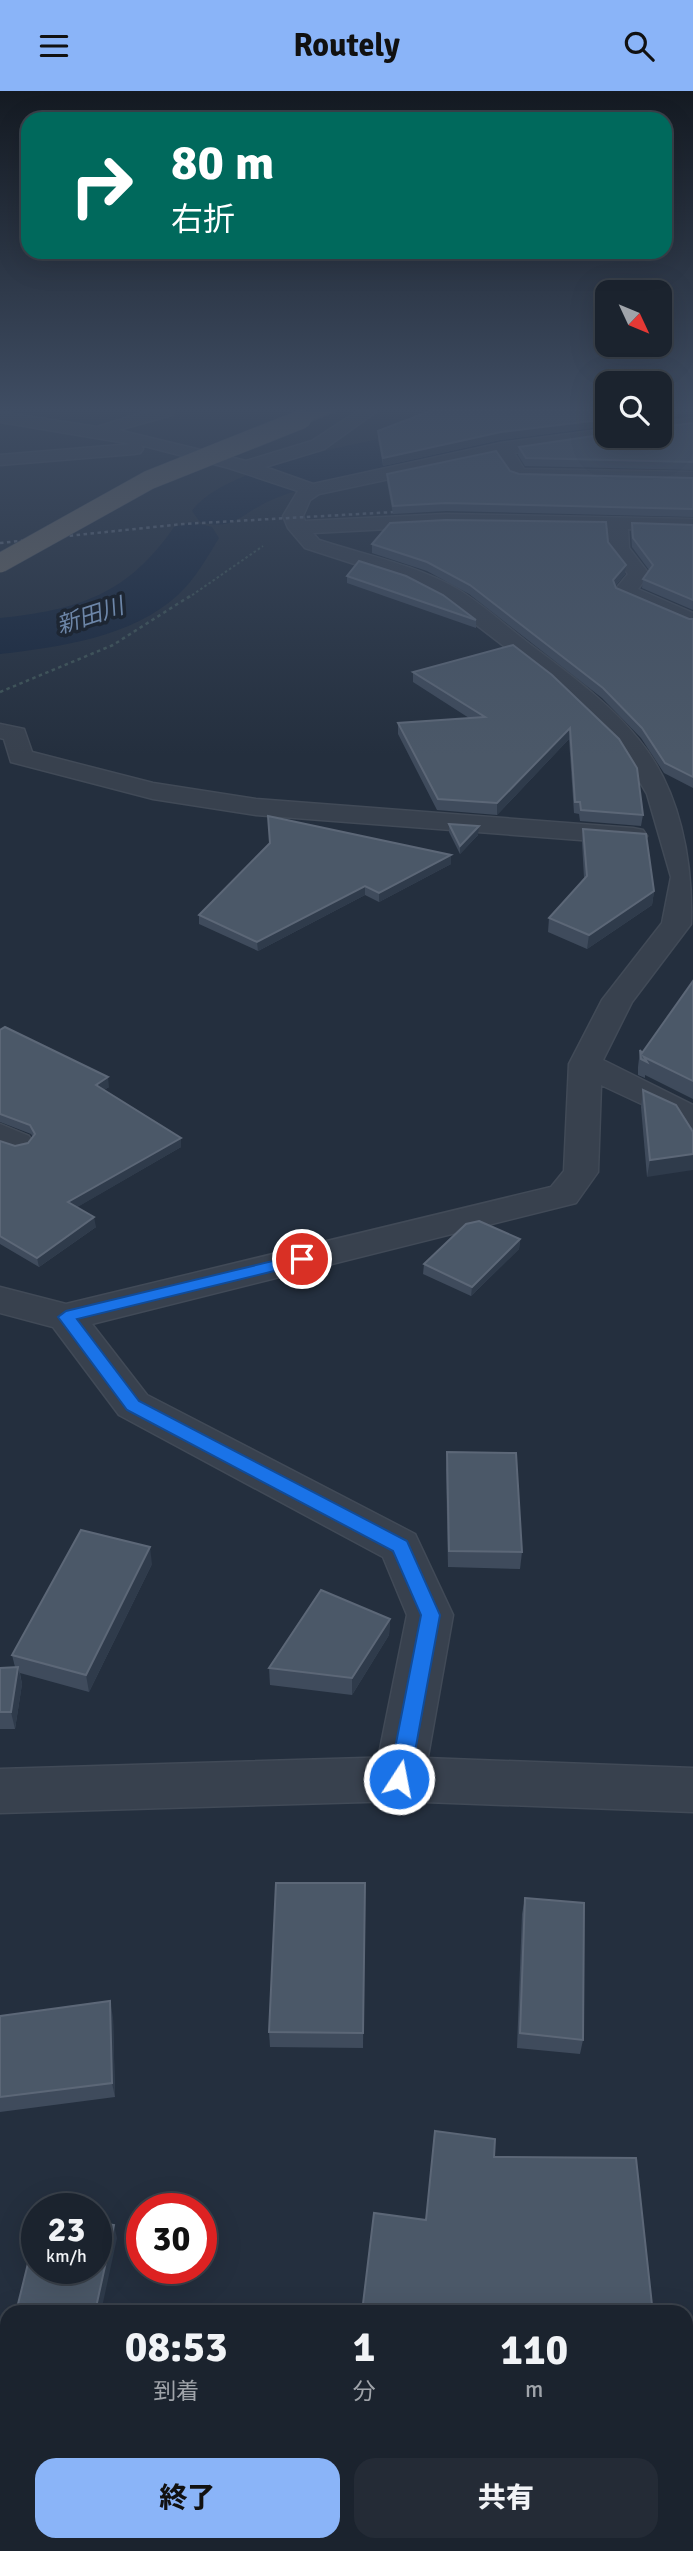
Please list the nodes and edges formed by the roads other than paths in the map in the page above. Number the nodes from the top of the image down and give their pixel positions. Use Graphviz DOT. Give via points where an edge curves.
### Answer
graph roads {
  1 [pos="67,526"];
  2 [pos="321,526"];
  3 [pos="618,526"];
  4 [pos="298,528"];
  5 [pos="0,563"];
  6 [pos="689,619"];
  7 [pos="0,731"];
  8 [pos="660,794"];
  9 [pos="693,806"];
  10 [pos="673,839"];
  11 [pos="585,1064"];
  12 [pos="693,1118"];
  13 [pos="0,1300"];
  14 [pos="66,1317"];
  15 [pos="399,1779"];
  16 [pos="693,1790"];
  17 [pos="0,1791"];
  1 -- 5 [label="highway, bridge"];
  2 -- 4 [label="street"];
  3 -- 6 [label="street" via="619,549 639,574 625,591"];
  4 -- 8 [label="street" via="312,544 414,577 452,595 561,679 630,744"];
  7 -- 10 [label="street" via="15,734 20,757 166,793 256,807"];
  8 -- 9 [label="street"];
  8 -- 10 [label="street"];
  10 -- 11 [label="street" via="685,877 676,924 617,1000"];
  11 -- 12 [label="street"];
  11 -- 14 [label="street" via="581,1172 564,1195"];
  13 -- 14 [label="street"];
  14 -- 15 [label="street" via="133,1405 400,1546 430,1615"];
  15 -- 16 [label="street"];
  15 -- 17 [label="street"];
}
